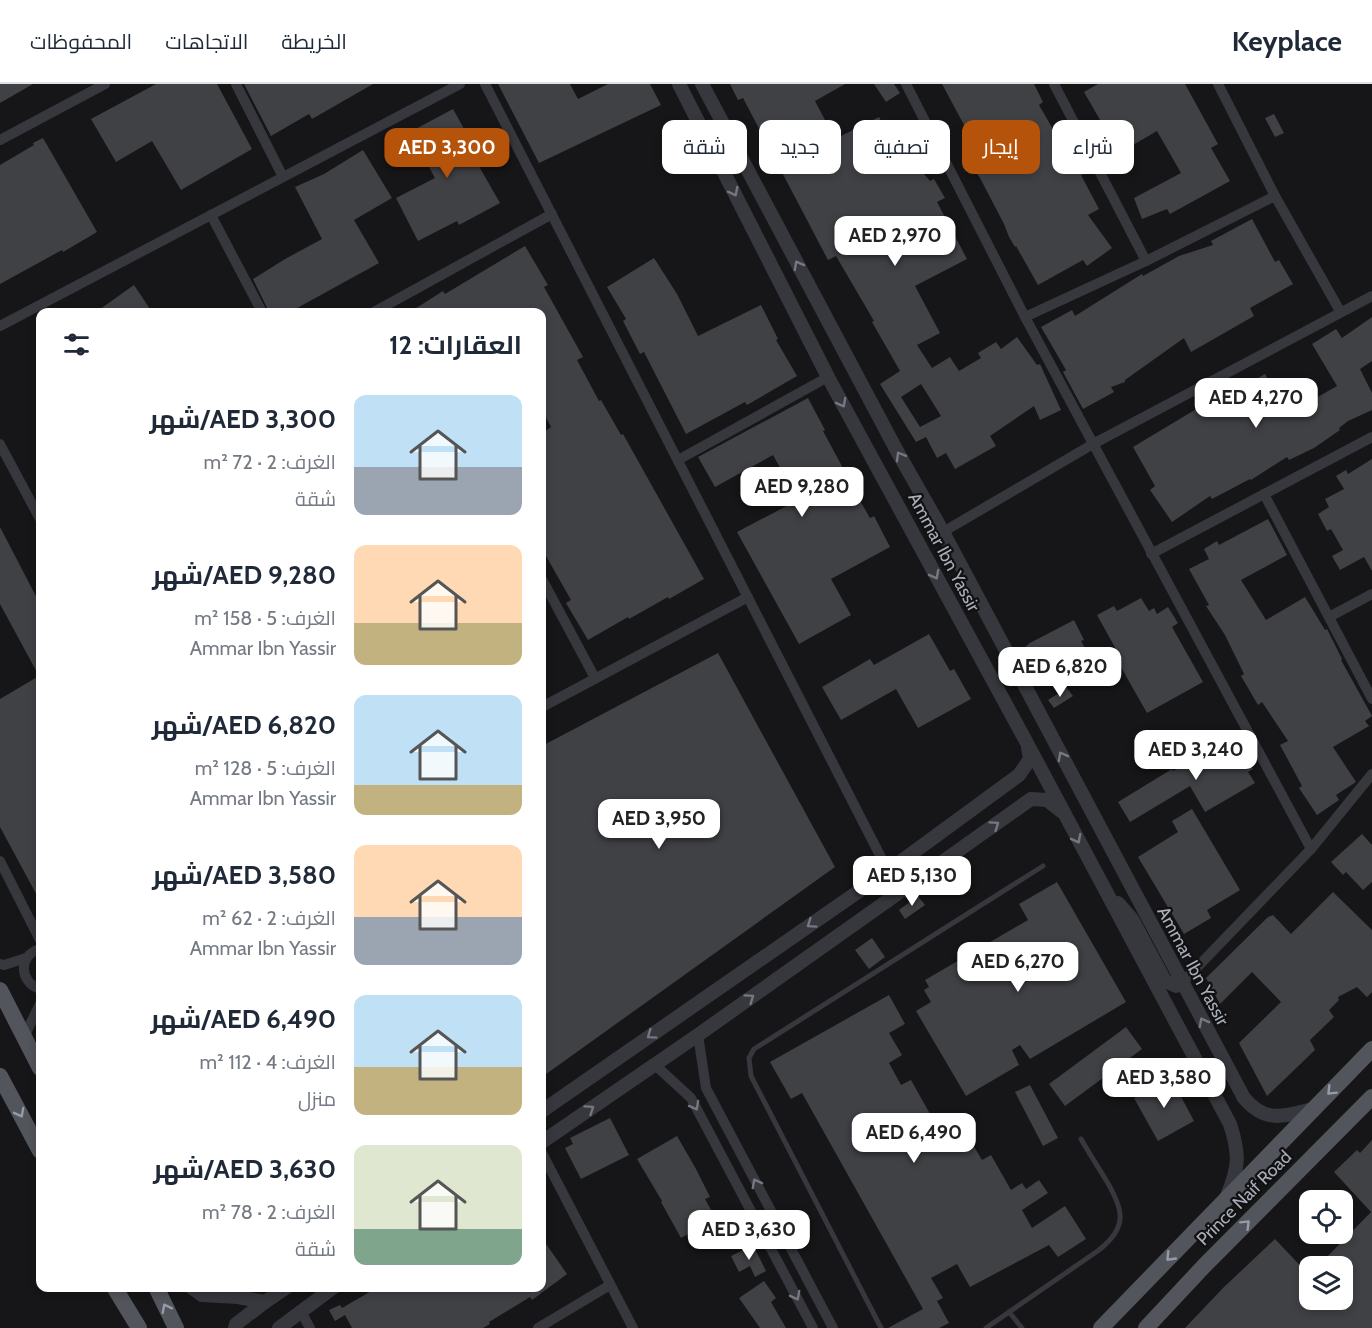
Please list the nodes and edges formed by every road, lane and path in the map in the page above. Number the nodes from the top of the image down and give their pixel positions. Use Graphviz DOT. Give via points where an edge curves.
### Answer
graph roads {
  1 [pos="105,84"];
  2 [pos="236,84"];
  3 [pos="460,84"];
  4 [pos="485,84"];
  5 [pos="679,84"];
  6 [pos="702,84"];
  7 [pos="906,84"];
  8 [pos="1054,84"];
  9 [pos="1218,84"];
  10 [pos="0,140"];
  11 [pos="283,177"];
  12 [pos="1275,196"];
  13 [pos="552,214"];
  14 [pos="211,215"];
  15 [pos="1146,261"];
  16 [pos="1372,296"];
  17 [pos="393,307"];
  18 [pos="260,308"];
  19 [pos="1340,311"];
  20 [pos="1024,317"];
  21 [pos="0,326"];
  22 [pos="828,377"];
  23 [pos="1372,436"];
  24 [pos="0,444"];
  25 [pos="1093,444"];
  26 [pos="678,460"];
  27 [pos="1264,494"];
  28 [pos="36,498"];
  29 [pos="944,532"];
  30 [pos="1151,554"];
  31 [pos="546,586"];
  32 [pos="1372,594"];
  33 [pos="748,597"];
  34 [pos="1329,617"];
  35 [pos="595,678"];
  36 [pos="1372,699"];
  37 [pos="546,705"];
  38 [pos="1028,745"];
  39 [pos="1372,774"];
  40 [pos="1064,814"];
  41 [pos="1311,849"];
  42 [pos="0,861"];
  43 [pos="1043,866"];
  44 [pos="888,871"];
  45 [pos="1098,878"];
  46 [pos="36,932"];
  47 [pos="36,950"];
  48 [pos="26,958"];
  49 [pos="0,964"];
  50 [pos="1182,983"];
  51 [pos="36,988"];
  52 [pos="0,990"];
  53 [pos="36,1012"];
  54 [pos="698,1035"];
  55 [pos="24,1036"];
  56 [pos="1372,1049"];
  57 [pos="36,1060"];
  58 [pos="654,1064"];
  59 [pos="0,1076"];
  60 [pos="1372,1097"];
  61 [pos="546,1108"];
  62 [pos="1313,1109"];
  63 [pos="546,1139"];
  64 [pos="1081,1139"];
  65 [pos="36,1144"];
  66 [pos="546,1161"];
  67 [pos="1226,1200"];
  68 [pos="610,1285"];
  69 [pos="115,1292"];
  70 [pos="116,1292"];
  71 [pos="158,1292"];
  72 [pos="197,1292"];
  73 [pos="236,1292"];
  74 [pos="280,1292"];
  75 [pos="327,1292"];
  76 [pos="265,1302"];
  77 [pos="300,1310"];
  78 [pos="1009,1312"];
  79 [pos="128,1328"];
  80 [pos="139,1328"];
  81 [pos="176,1328"];
  82 [pos="235,1328"];
  83 [pos="279,1328"];
  84 [pos="310,1328"];
  85 [pos="538,1328"];
  86 [pos="633,1328"];
  87 [pos="813,1328"];
  88 [pos="833,1328"];
  89 [pos="881,1328"];
  90 [pos="987,1328"];
  91 [pos="1022,1328"];
  92 [pos="1101,1328"];
  93 [pos="1146,1328"];
  1 -- 10 [label="street"];
  2 -- 11 [label="street"];
  3 -- 11 [label="street"];
  4 -- 13 [label="street"];
  5 -- 22 [label="street, Ammar Ibn Yassir, one-way"];
  29 -- 6 [label="street, Ammar Ibn Yassir, one-way"];
  7 -- 20 [label="street"];
  8 -- 15 [label="street"];
  9 -- 12 [label="street"];
  11 -- 14 [label="street"];
  12 -- 15 [label="street"];
  12 -- 19 [label="street"];
  13 -- 17 [label="street"];
  13 -- 26 [label="street"];
  14 -- 18 [label="street"];
  14 -- 21 [label="street"];
  15 -- 20 [label="street"];
  16 -- 19 [label="street"];
  19 -- 25 [label="street"];
  20 -- 25 [label="street"];
  22 -- 26 [label="street"];
  22 -- 38 [label="street, Ammar Ibn Yassir, one-way"];
  23 -- 27 [label="street"];
  24 -- 28 [label="street"];
  25 -- 29 [label="street"];
  25 -- 30 [label="street"];
  26 -- 33 [label="street"];
  27 -- 30 [label="street"];
  27 -- 34 [label="street"];
  50 -- 29 [label="street, Ammar Ibn Yassir, one-way"];
  30 -- 41 [label="street"];
  31 -- 35 [label="street"];
  32 -- 34 [label="street"];
  33 -- 35 [label="street"];
  33 -- 44 [label="street"];
  34 -- 36 [label="street"];
  35 -- 37 [label="street"];
  38 -- 40 [label="street, Ammar Ibn Yassir"];
  38 -- 44 [label="street" via="1030,759 1020,775"];
  39 -- 41 [label="street"];
  40 -- 45 [label="street, Ammar Ibn Yassir, one-way"];
  54 -- 40 [label="street, one-way" via="1031,799 1047,800"];
  41 -- 50 [label="street"];
  42 -- 46 [label="street"];
  43 -- 89 [label="lane" via="754,1049 749,1058 751,1076"];
  44 -- 61 [label="street, one-way"];
  45 -- 50 [label="street" via="1131,919 1165,981 1176,986"];
  45 -- 67 [label="street, Ammar Ibn Yassir" via="1230,1124 1236,1141 1236,1173"];
  47 -- 48 [label="street"];
  48 -- 49 [label="street"];
  48 -- 51 [label="street" via="25,976"];
  62 -- 50 [label="street, Ammar Ibn Yassir, one-way" via="1282,1117 1251,1107"];
  52 -- 55 [label="main road"];
  53 -- 55 [label="street"];
  54 -- 58 [label="street"];
  88 -- 54 [label="street, one-way" via="706,1088"];
  55 -- 57 [label="main road"];
  56 -- 62 [label="main road, Prince Naif Road, one-way"];
  63 -- 58 [label="street, one-way"];
  58 -- 87 [label="street, one-way" via="691,1098"];
  59 -- 65 [label="main road, one-way"];
  93 -- 60 [label="main road, Prince Naif Road, one-way"];
  62 -- 67 [label="main road, Prince Naif Road"];
  64 -- 78 [label="lane" via="1117,1199 1119,1226 1099,1250"];
  66 -- 68 [label="street"];
  67 -- 92 [label="main road, Prince Naif Road, one-way"];
  68 -- 85 [label="street"];
  68 -- 86 [label="street"];
  69 -- 79 [label="main road"];
  70 -- 80 [label="main road"];
  81 -- 71 [label="main road, one-way"];
  72 -- 73 [label="street" via="202,1296"];
  73 -- 76 [label="street"];
  74 -- 76 [label="street"];
  75 -- 77 [label="street"];
  76 -- 82 [label="street"];
  77 -- 83 [label="street"];
  77 -- 84 [label="street"];
  78 -- 90 [label="lane"];
  78 -- 91 [label="lane"];
}
